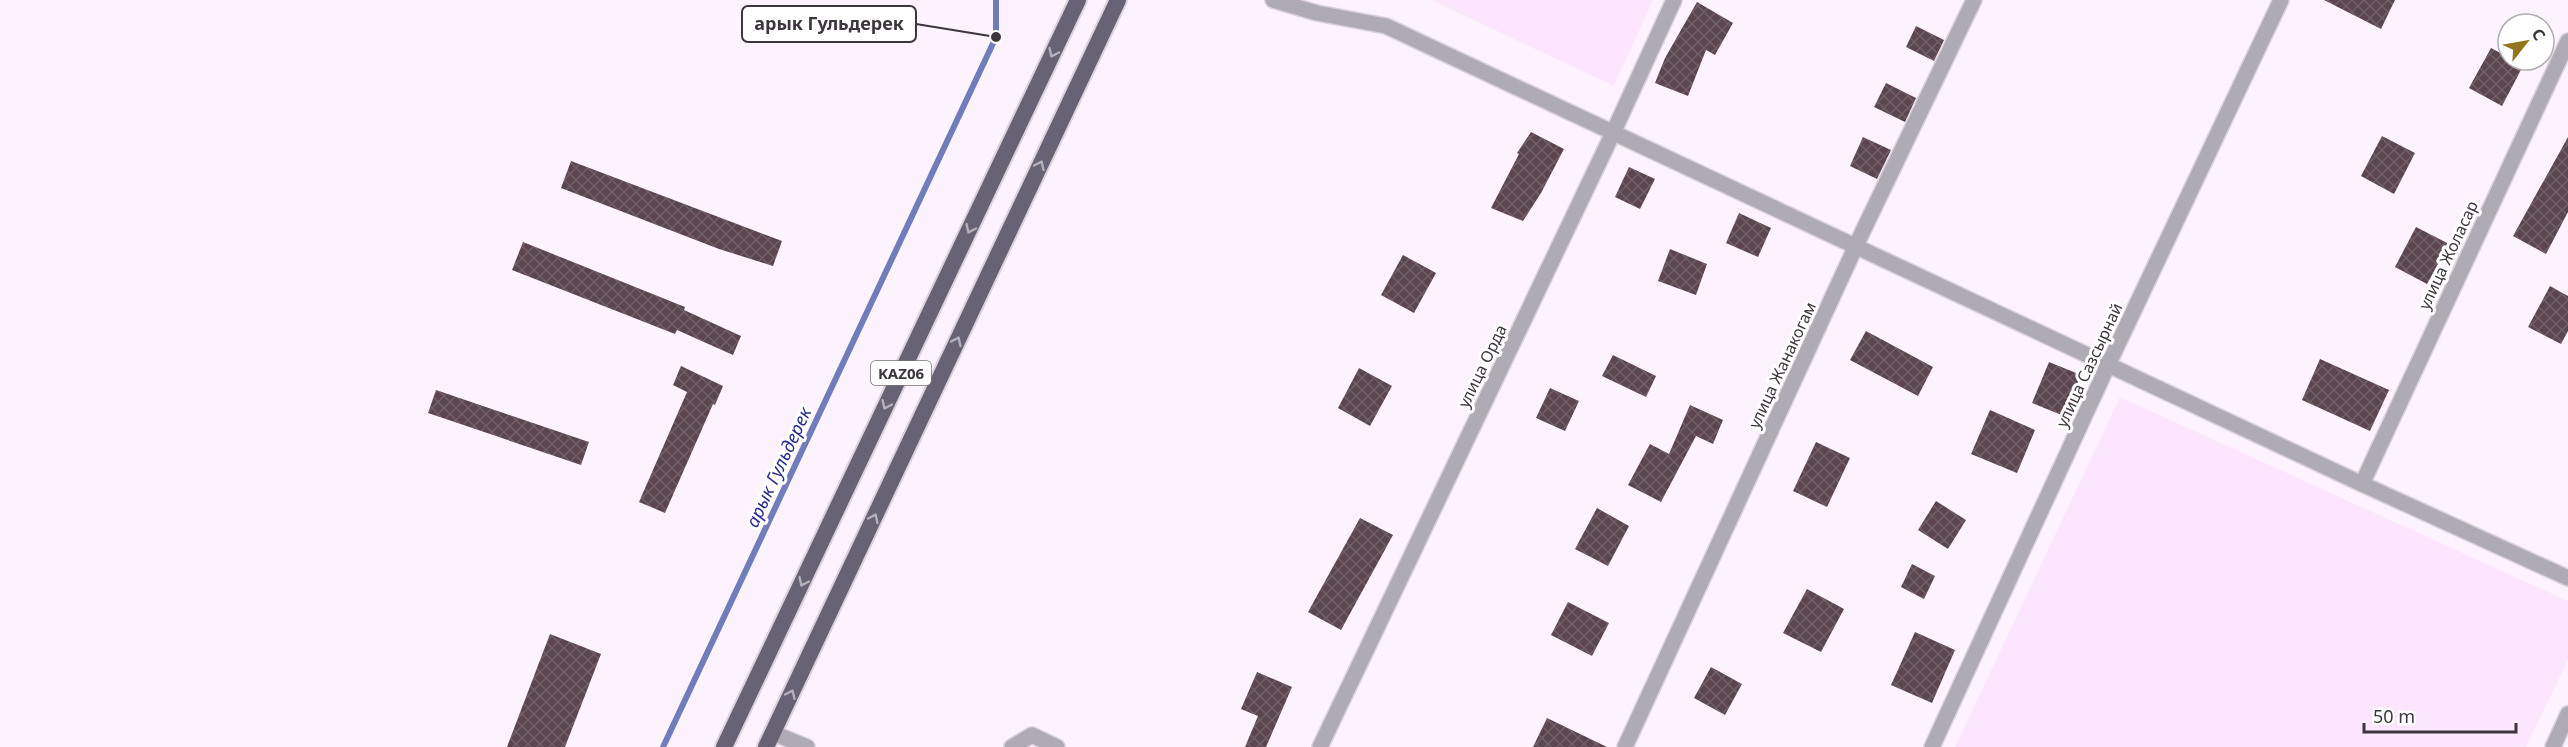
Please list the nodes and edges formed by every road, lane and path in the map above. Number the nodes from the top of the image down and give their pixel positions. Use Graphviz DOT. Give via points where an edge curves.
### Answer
graph roads {
  1 [pos="1078,0"];
  2 [pos="1118,0"];
  3 [pos="1273,0"];
  4 [pos="1674,0"];
  5 [pos="1974,0"];
  6 [pos="2281,0"];
  7 [pos="2568,41"];
  8 [pos="1613,133"];
  9 [pos="1856,247"];
  10 [pos="2108,365"];
  11 [pos="2362,484"];
  12 [pos="2568,578"];
  13 [pos="2568,714"];
  14 [pos="770,740"];
  15 [pos="724,747"];
  16 [pos="807,747"];
  17 [pos="1012,747"];
  18 [pos="1057,747"];
  19 [pos="1320,747"];
  20 [pos="1625,747"];
  21 [pos="1932,747"];
  22 [pos="2553,747"];
  1 -- 15 [label="highway, KАZ06, one-way"];
  14 -- 2 [label="highway, KАZ06, one-way"];
  3 -- 8 [label="street" via="1386,26"];
  4 -- 8 [label="street, улица Орда"];
  5 -- 9 [label="street, улица Жанакогам"];
  6 -- 10 [label="street, улица Сазсырнай"];
  7 -- 11 [label="street, улица Жоласар"];
  8 -- 9 [label="street"];
  8 -- 19 [label="street, улица Орда"];
  9 -- 10 [label="street"];
  9 -- 20 [label="street, улица Жанакогам"];
  10 -- 11 [label="street"];
  10 -- 21 [label="street, улица Сазсырнай"];
  11 -- 12 [label="street"];
  13 -- 22 [label="street"];
  14 -- 16 [label="street"];
  17 -- 18 [label="street" via="1032,735"];
}
